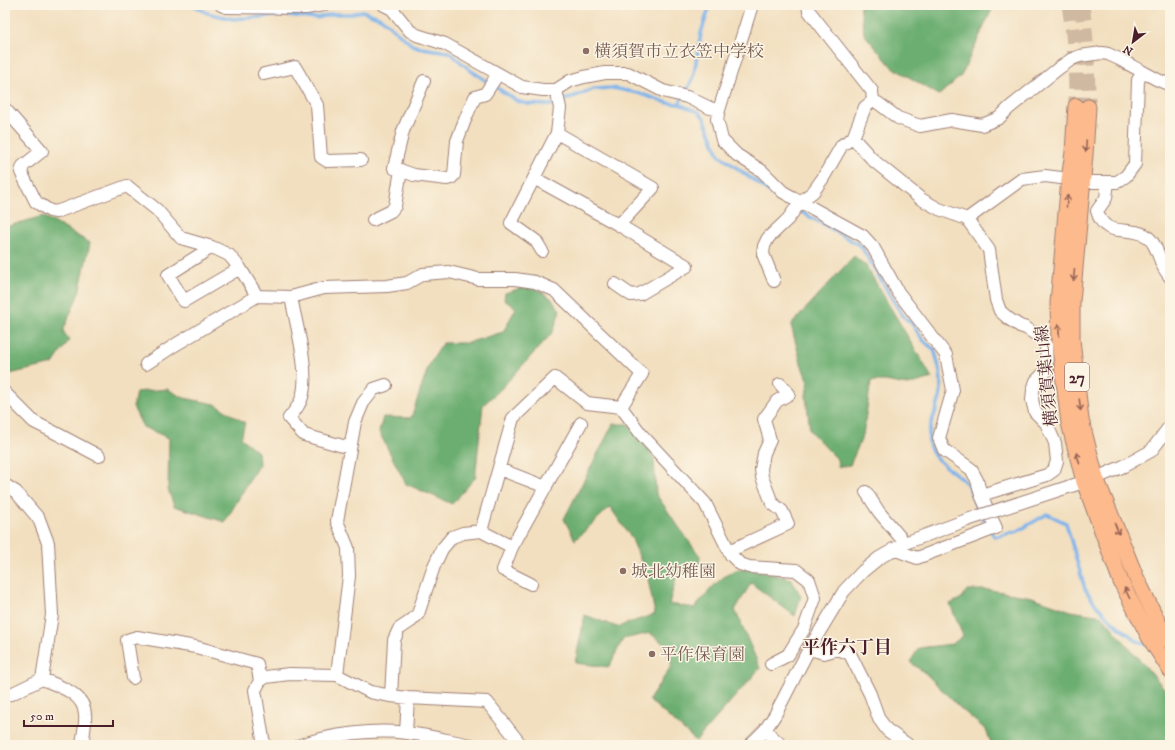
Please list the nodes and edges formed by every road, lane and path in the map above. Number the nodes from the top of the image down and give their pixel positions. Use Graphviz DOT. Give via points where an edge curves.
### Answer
graph roads {
  1 [pos="222,5"];
  2 [pos="323,5"];
  3 [pos="384,5"];
  4 [pos="752,5"];
  5 [pos="808,5"];
  6 [pos="1143,72"];
  7 [pos="264,74"];
  8 [pos="494,80"];
  9 [pos="424,82"];
  10 [pos="1170,83"];
  11 [pos="556,90"];
  12 [pos="873,101"];
  13 [pos="1082,107"];
  14 [pos="5,109"];
  15 [pos="719,110"];
  16 [pos="557,133"];
  17 [pos="854,138"];
  18 [pos="361,160"];
  19 [pos="401,170"];
  20 [pos="534,178"];
  21 [pos="1076,180"];
  22 [pos="1108,182"];
  23 [pos="801,201"];
  24 [pos="967,219"];
  25 [pos="373,220"];
  26 [pos="619,225"];
  27 [pos="212,247"];
  28 [pos="542,251"];
  29 [pos="240,268"];
  30 [pos="1170,278"];
  31 [pos="774,281"];
  32 [pos="615,284"];
  33 [pos="258,296"];
  34 [pos="291,297"];
  35 [pos="146,364"];
  36 [pos="780,384"];
  37 [pos="386,385"];
  38 [pos="5,393"];
  39 [pos="621,407"];
  40 [pos="581,424"];
  41 [pos="1170,426"];
  42 [pos="350,448"];
  43 [pos="99,456"];
  44 [pos="499,469"];
  45 [pos="1090,480"];
  46 [pos="5,485"];
  47 [pos="546,487"];
  48 [pos="866,492"];
  49 [pos="981,495"];
  50 [pos="481,531"];
  51 [pos="905,543"];
  52 [pos="512,547"];
  53 [pos="893,549"];
  54 [pos="729,551"];
  55 [pos="531,584"];
  56 [pos="800,635"];
  57 [pos="1167,637"];
  58 [pos="811,646"];
  59 [pos="771,664"];
  60 [pos="1170,670"];
  61 [pos="337,675"];
  62 [pos="133,678"];
  63 [pos="42,679"];
  64 [pos="260,681"];
  65 [pos="5,695"];
  66 [pos="391,696"];
  67 [pos="408,698"];
  68 [pos="765,730"];
  69 [pos="406,733"];
  70 [pos="82,745"];
  71 [pos="264,745"];
  72 [pos="300,745"];
  73 [pos="470,745"];
  74 [pos="519,745"];
  75 [pos="750,745"];
  76 [pos="781,745"];
  77 [pos="908,745"];
  1 -- 2 [label="street" via="306,8"];
  3 -- 8 [label="street" via="392,9 410,31 463,53"];
  4 -- 15 [label="street"];
  5 -- 12 [label="street" via="809,11 872,91"];
  6 -- 10 [label="street"];
  6 -- 12 [label="street" via="1108,54 1080,56 1059,68 999,118 982,125 952,120 920,126 898,118"];
  6 -- 22 [label="street" via="1138,80 1135,164 1126,176 1117,182"];
  7 -- 18 [label="street" via="295,67 317,106 321,157 327,161"];
  8 -- 11 [label="street" via="522,87"];
  8 -- 19 [label="street" via="485,94 475,97 466,117 457,142 454,175 451,178 425,177"];
  9 -- 19 [label="street" via="403,131 394,168"];
  11 -- 15 [label="street" via="570,81 584,77 605,73 628,73 663,91 687,97"];
  11 -- 16 [label="street" via="560,108"];
  12 -- 17 [label="street" via="865,107"];
  13 -- 21 [label="main road, 横須賀葉山線 / 27"];
  14 -- 27 [label="street" via="42,152 23,166 21,172 36,202 56,212 126,186 157,210 181,238"];
  15 -- 23 [label="street" via="717,119 722,140 737,155 762,171 783,192"];
  16 -- 20 [label="street"];
  16 -- 26 [label="street" via="653,188"];
  17 -- 23 [label="street" via="842,146 813,192"];
  17 -- 24 [label="street" via="874,161 921,199 938,209"];
  19 -- 25 [label="street" via="395,206 391,211"];
  20 -- 26 [label="street"];
  20 -- 28 [label="street" via="511,223 536,241"];
  21 -- 22 [label="street"];
  21 -- 24 [label="street" via="1045,176 1022,179"];
  21 -- 45 [label="main road, 横須賀葉山線 / 27" via="1072,340"];
  22 -- 30 [label="street" via="1106,198 1097,211 1099,219 1104,226 1147,237 1156,246"];
  23 -- 31 [label="street" via="764,246 763,254"];
  23 -- 49 [label="street" via="863,236 873,247 898,292 946,355 953,390 939,438 944,450 971,469"];
  24 -- 49 [label="street" via="989,250 1000,311 1009,319 1034,332 1046,345 1047,370 1036,381 1032,390 1032,400 1035,412 1046,423 1053,438 1057,461 1054,470 1047,475"];
  26 -- 32 [label="street" via="687,266 640,294 631,295"];
  27 -- 29 [label="street" via="229,255"];
  27 -- 29 [label="street" via="168,275 184,301"];
  29 -- 33 [label="street"];
  33 -- 34 [label="street"];
  33 -- 35 [label="street"];
  34 -- 39 [label="street" via="324,288 400,284 423,274 449,272 478,279 535,282 554,290 642,374"];
  34 -- 42 [label="street" via="305,374 302,398 290,418 304,435"];
  36 -- 54 [label="street" via="789,394 777,401 764,419 770,440 761,469 772,503 782,511 788,524"];
  37 -- 42 [label="street" via="374,389 363,403 355,422"];
  38 -- 43 [label="street" via="34,422"];
  39 -- 44 [label="street" via="588,403 555,378 513,418"];
  39 -- 54 [label="street" via="641,434 705,504"];
  40 -- 47 [label="street"];
  41 -- 45 [label="street" via="1152,450 1124,466"];
  42 -- 61 [label="street" via="337,521 348,548 349,576"];
  44 -- 47 [label="street"];
  44 -- 50 [label="street"];
  45 -- 51 [label="street, bridge"];
  45 -- 57 [label="main road, 横須賀葉山線 / 27, one-way"];
  60 -- 45 [label="main road, 横須賀葉山線 / 27, one-way" via="1144,628 1121,582"];
  46 -- 63 [label="street" via="16,492 39,519 48,543 52,615"];
  47 -- 52 [label="street"];
  48 -- 51 [label="street"];
  49 -- 53 [label="street" via="996,528 917,558"];
  50 -- 52 [label="street"];
  50 -- 66 [label="street" via="452,537 442,549 418,614 399,629 394,640"];
  51 -- 53 [label="street"];
  52 -- 55 [label="street" via="503,570"];
  53 -- 58 [label="street" via="863,571 844,591"];
  54 -- 56 [label="street" via="740,564 749,567 796,570 809,580 815,598"];
  56 -- 58 [label="street"];
  56 -- 59 [label="street" via="788,655"];
  58 -- 68 [label="street"];
  58 -- 77 [label="street" via="824,653 838,649 850,654 879,719 888,730"];
  61 -- 64 [label="street" via="289,674 266,677"];
  61 -- 66 [label="street" via="370,692"];
  62 -- 64 [label="street" via="127,640 137,637 196,647 257,664"];
  63 -- 65 [label="street"];
  63 -- 70 [label="street" via="70,692 81,701 85,713"];
  64 -- 71 [label="street" via="255,690"];
  66 -- 67 [label="street"];
  67 -- 69 [label="street"];
  67 -- 74 [label="street" via="487,702"];
  68 -- 75 [label="street"];
  68 -- 76 [label="street"];
  69 -- 72 [label="street" via="345,734"];
  69 -- 73 [label="street"];
}
